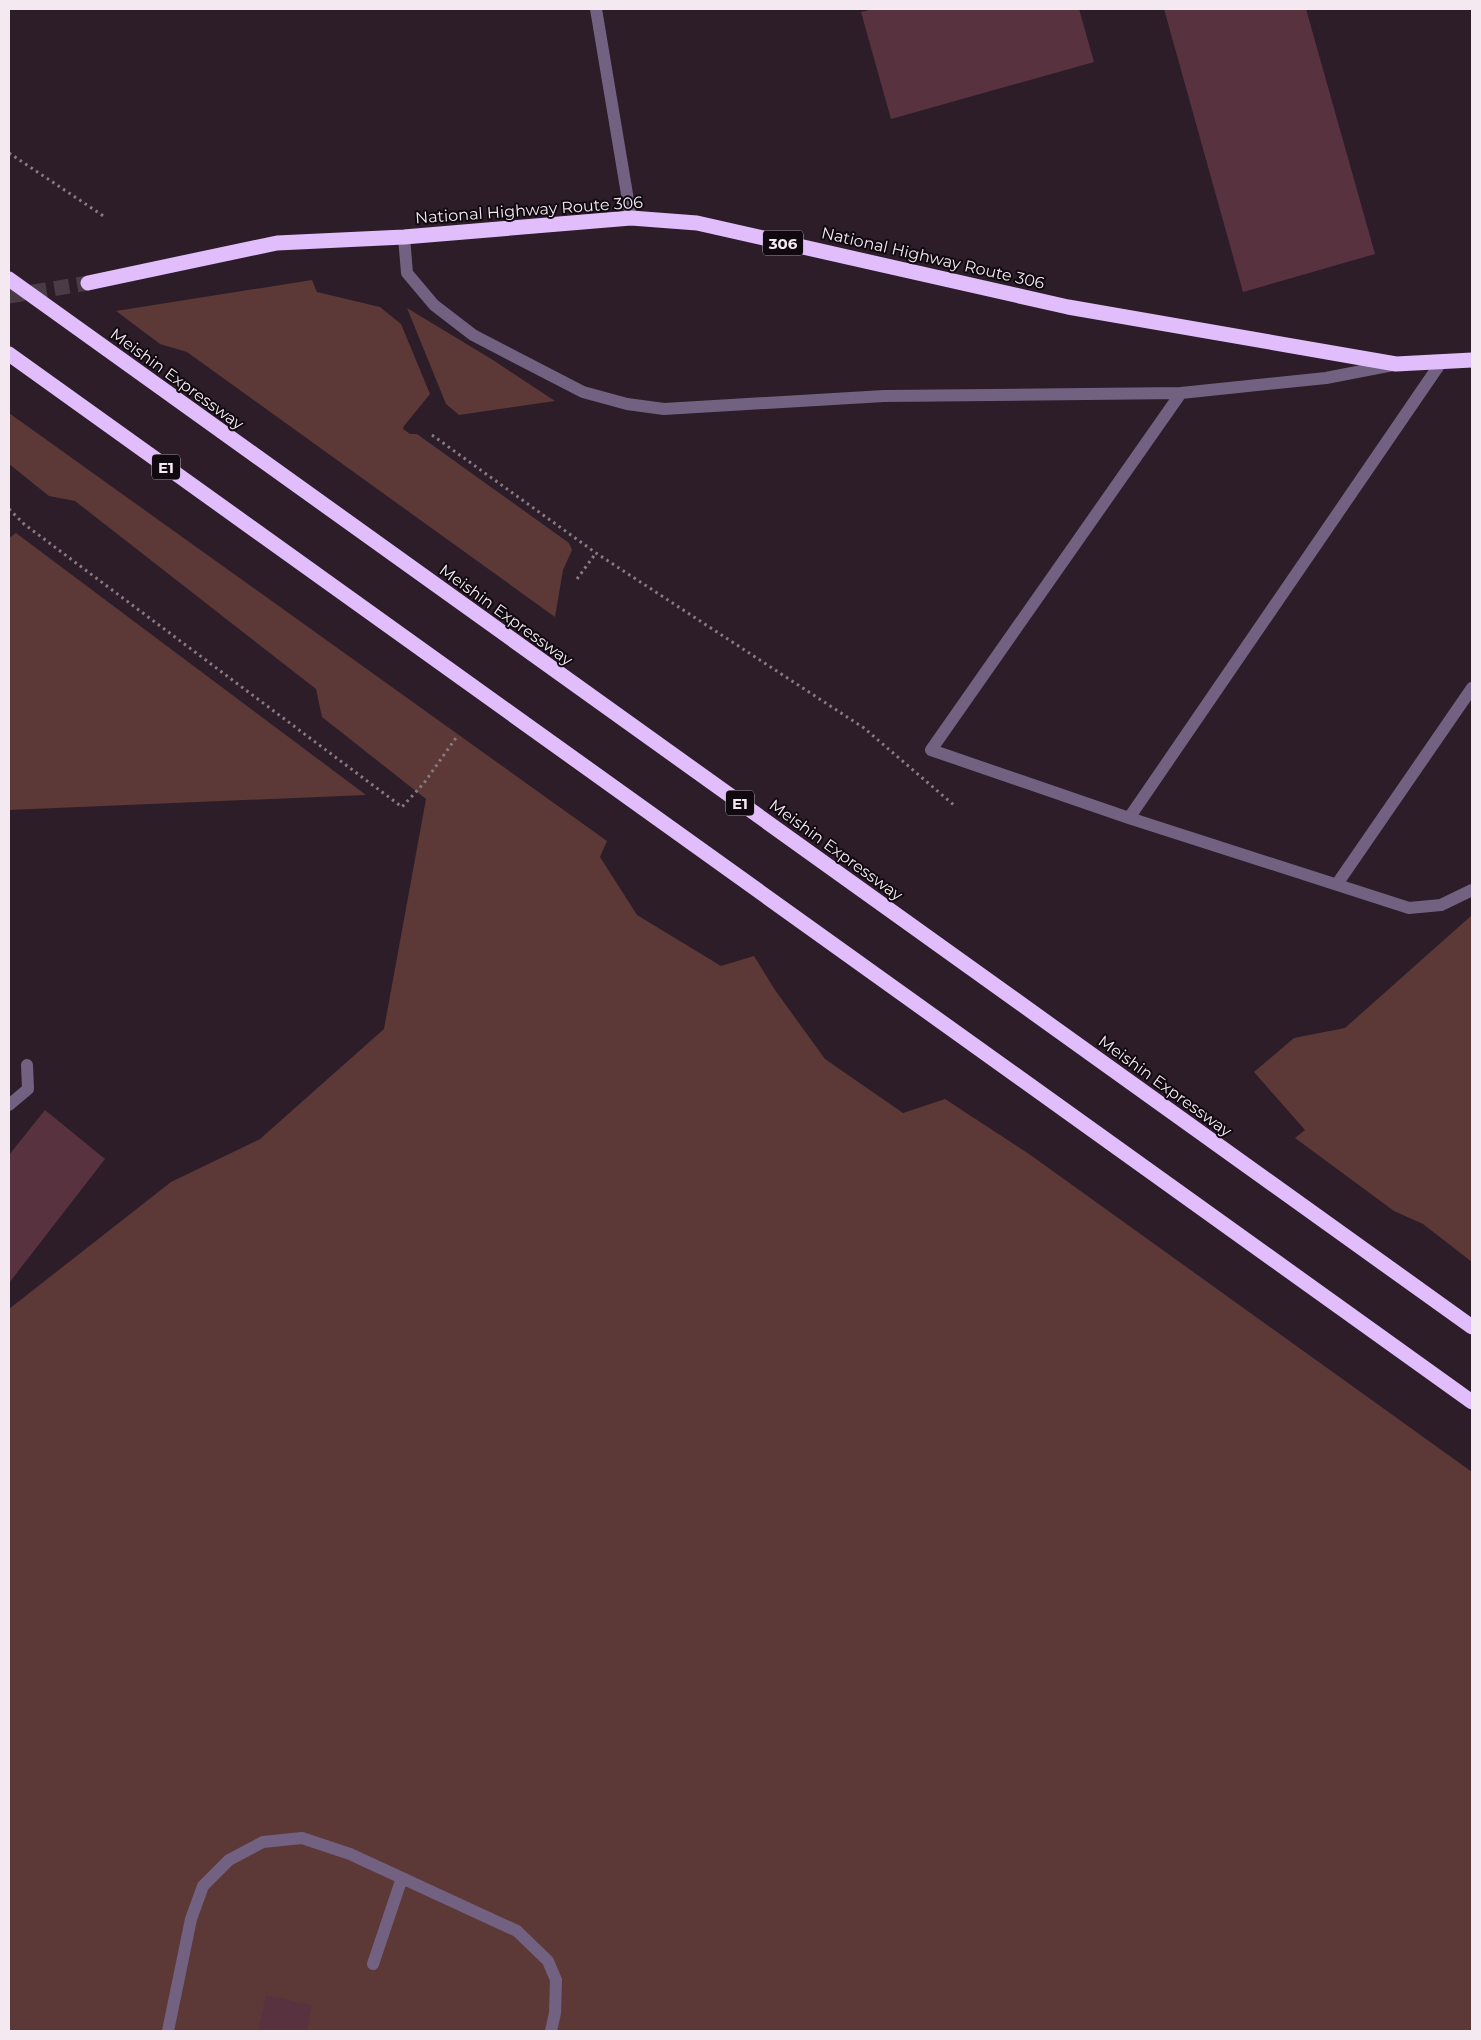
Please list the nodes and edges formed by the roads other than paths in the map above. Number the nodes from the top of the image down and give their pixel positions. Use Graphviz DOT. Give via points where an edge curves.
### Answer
graph roads {
  1 [pos="596,9"];
  2 [pos="631,218"];
  3 [pos="404,237"];
  4 [pos="9,279"];
  5 [pos="88,283"];
  6 [pos="9,354"];
  7 [pos="1472,360"];
  8 [pos="1442,361"];
  9 [pos="1396,364"];
  10 [pos="1181,393"];
  11 [pos="1472,688"];
  12 [pos="1129,818"];
  13 [pos="1337,884"];
  14 [pos="1472,890"];
  15 [pos="27,1065"];
  16 [pos="9,1105"];
  17 [pos="1472,1327"];
  18 [pos="1472,1402"];
  19 [pos="402,1878"];
  20 [pos="373,1964"];
  21 [pos="168,2031"];
  22 [pos="551,2031"];
  1 -- 2 [label="street"];
  2 -- 3 [label="highway, National Highway Route 306 / 306"];
  2 -- 9 [label="highway, National Highway Route 306 / 306" via="696,223 1068,307"];
  3 -- 5 [label="highway, National Highway Route 306 / 306" via="277,243"];
  3 -- 10 [label="street" via="407,273 434,305 472,335 583,392 627,404 664,409 884,396"];
  4 -- 17 [label="highway, Meishin Expressway / E1"];
  6 -- 18 [label="highway, E1"];
  7 -- 8 [label="highway, National Highway Route 306 / 306"];
  8 -- 9 [label="highway, National Highway Route 306 / 306"];
  8 -- 12 [label="street"];
  9 -- 10 [label="street" via="1326,378"];
  10 -- 12 [label="street" via="931,750"];
  11 -- 13 [label="street"];
  12 -- 13 [label="street"];
  13 -- 14 [label="street" via="1409,908 1441,905"];
  15 -- 16 [label="street" via="28,1089"];
  19 -- 20 [label="street"];
  19 -- 21 [label="street" via="350,1854 302,1838 263,1842 229,1860 203,1886 191,1919"];
  19 -- 22 [label="street" via="517,1931 548,1961 556,1980"];
}
